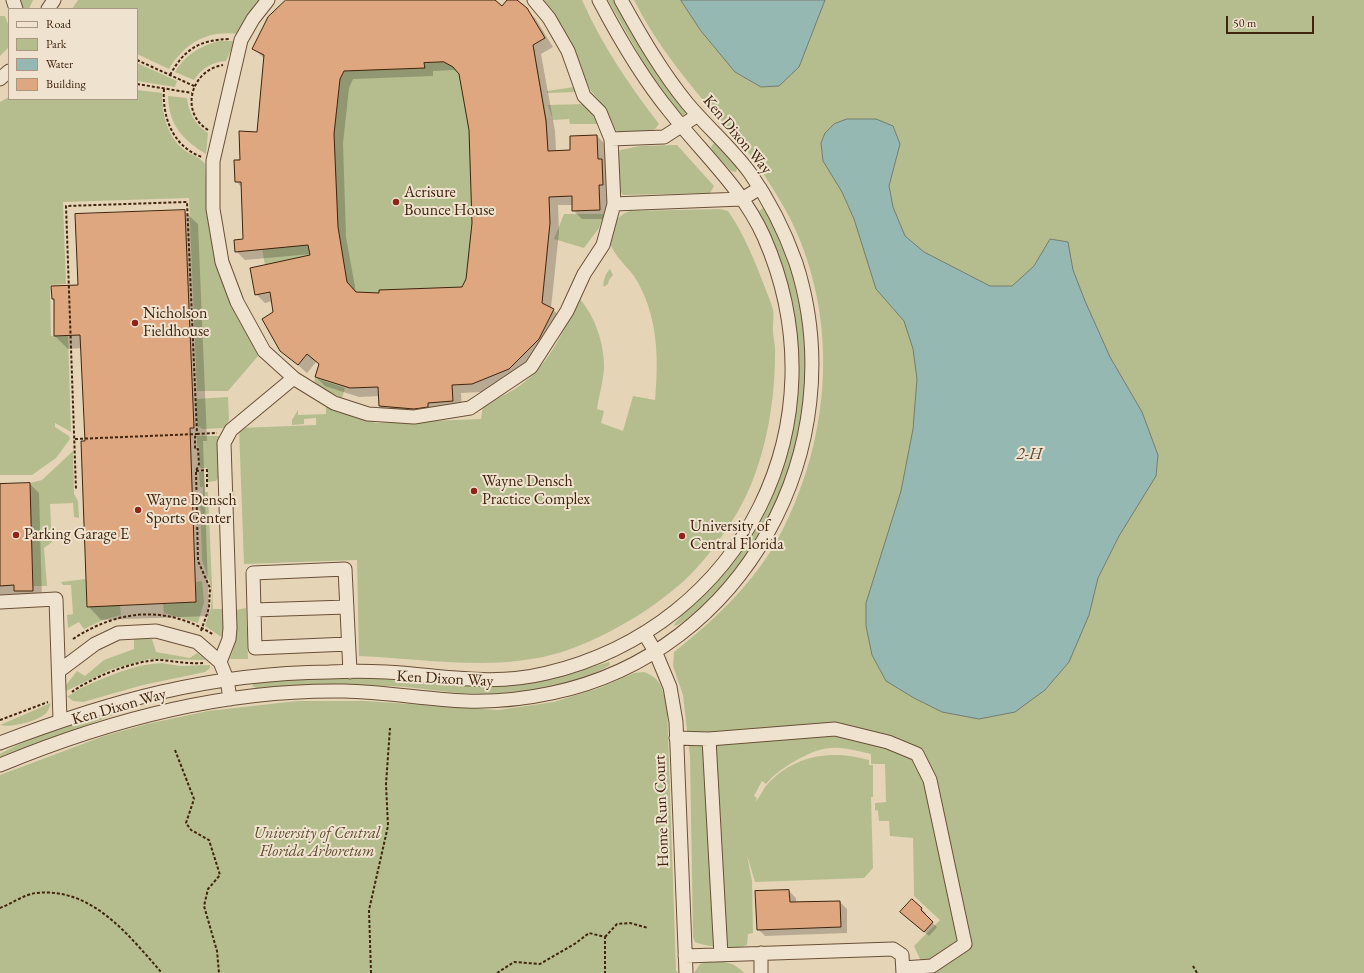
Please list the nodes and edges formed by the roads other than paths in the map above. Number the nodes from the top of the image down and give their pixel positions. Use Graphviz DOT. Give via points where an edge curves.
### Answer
graph roads {
  1 [pos="268,0"];
  2 [pos="534,0"];
  3 [pos="599,0"];
  4 [pos="622,0"];
  5 [pos="8,72"];
  6 [pos="0,78"];
  7 [pos="698,115"];
  8 [pos="682,126"];
  9 [pos="611,139"];
  10 [pos="760,188"];
  11 [pos="742,199"];
  12 [pos="614,204"];
  13 [pos="295,380"];
  14 [pos="0,602"];
  15 [pos="347,607"];
  16 [pos="254,610"];
  17 [pos="644,633"];
  18 [pos="348,644"];
  19 [pos="655,651"];
  20 [pos="213,662"];
  21 [pos="59,671"];
  22 [pos="350,672"];
  23 [pos="227,679"];
  24 [pos="230,699"];
  25 [pos="60,720"];
  26 [pos="676,738"];
  27 [pos="709,740"];
  28 [pos="0,743"];
  29 [pos="0,765"];
  30 [pos="760,953"];
  31 [pos="721,954"];
  32 [pos="685,956"];
  33 [pos="903,971"];
  34 [pos="686,973"];
  35 [pos="761,973"];
  1 -- 13 [label="street" via="253,19 242,40 213,161 213,208 222,262 237,302 264,352"];
  2 -- 9 [label="street" via="549,18 568,51 584,96 600,112"];
  3 -- 8 [label="street, Ken Dixon Way" via="641,74"];
  4 -- 7 [label="street, Ken Dixon Way" via="664,73"];
  5 -- 6 [label="street"];
  7 -- 8 [label="street"];
  7 -- 10 [label="street, Ken Dixon Way"];
  8 -- 9 [label="street" via="664,136"];
  8 -- 11 [label="street, Ken Dixon Way" via="725,175"];
  9 -- 12 [label="street"];
  10 -- 11 [label="street"];
  10 -- 19 [label="street, Ken Dixon Way" via="796,263 811,332 811,400 805,438 785,500 769,534 753,558 711,607 684,631"];
  11 -- 12 [label="street"];
  11 -- 17 [label="street, Ken Dixon Way" via="763,235 778,275 788,316 793,362 783,444 770,483 752,522 729,557 706,584 676,611"];
  12 -- 13 [label="street" via="603,245 584,274 567,311 531,367 470,408 414,417 368,414 334,403"];
  13 -- 20 [label="street" via="290,381 232,430 224,443 229,639"];
  14 -- 21 [label="street" via="56,599"];
  15 -- 16 [label="street"];
  15 -- 16 [label="street" via="345,569 253,573"];
  15 -- 18 [label="street"];
  16 -- 18 [label="street" via="255,648"];
  17 -- 19 [label="street, Home Run Court"];
  17 -- 22 [label="street, Ken Dixon Way" via="615,649 578,664 511,680 477,681 386,672"];
  18 -- 22 [label="street"];
  19 -- 24 [label="street, Ken Dixon Way" via="620,670 587,683 514,699 468,701 341,691"];
  19 -- 26 [label="street, Home Run Court" via="670,687"];
  20 -- 21 [label="street" via="197,642 156,631 118,633 94,644"];
  20 -- 23 [label="street"];
  21 -- 25 [label="street"];
  22 -- 23 [label="street, Ken Dixon Way" via="301,672"];
  23 -- 24 [label="street"];
  23 -- 25 [label="street, Ken Dixon Way" via="142,695"];
  24 -- 29 [label="street, Ken Dixon Way" via="136,718 94,730"];
  25 -- 28 [label="street, Ken Dixon Way"];
  26 -- 27 [label="street"];
  26 -- 32 [label="street, Home Run Court"];
  27 -- 31 [label="street"];
  27 -- 33 [label="street" via="835,729 888,742 917,754 930,780 965,944 932,966"];
  30 -- 31 [label="street"];
  30 -- 33 [label="street" via="893,949 902,955"];
  30 -- 35 [label="street"];
  31 -- 32 [label="street"];
  32 -- 34 [label="street, Home Run Court"];
}
